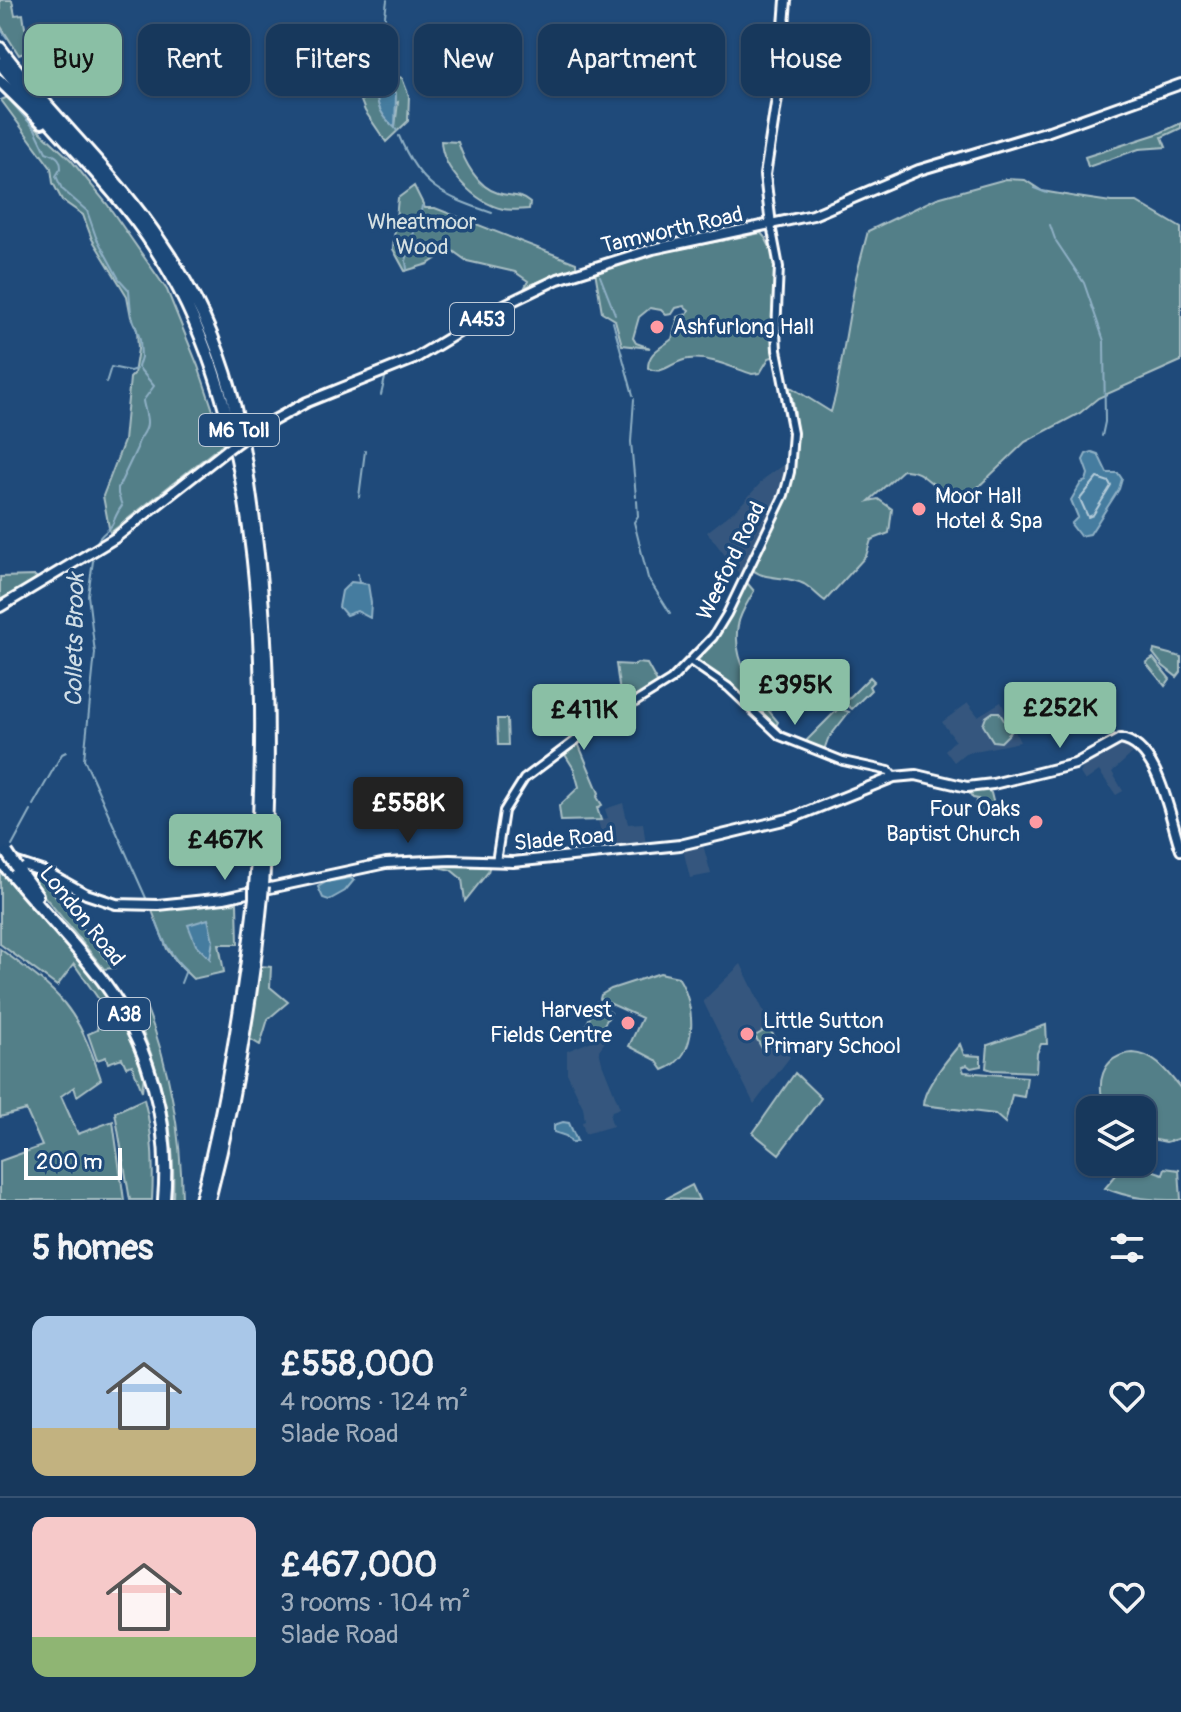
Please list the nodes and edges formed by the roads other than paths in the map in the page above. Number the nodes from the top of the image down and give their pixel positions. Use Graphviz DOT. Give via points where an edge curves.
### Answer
graph roads {
  1 [pos="786,0"];
  2 [pos="0,48"];
  3 [pos="0,63"];
  4 [pos="0,81"];
  5 [pos="1181,84"];
  6 [pos="101,179"];
  7 [pos="771,225"];
  8 [pos="0,607"];
  9 [pos="690,661"];
  10 [pos="894,777"];
  11 [pos="0,843"];
  12 [pos="1181,850"];
  13 [pos="2,859"];
  14 [pos="496,862"];
  15 [pos="259,892"];
  16 [pos="167,1200"];
  17 [pos="201,1200"];
  18 [pos="209,1200"];
  1 -- 7 [label="main road" via="765,175"];
  2 -- 15 [label="highway, M6 Toll" via="163,245 187,285 230,389 251,500 264,620 269,770"];
  3 -- 6 [label="highway, M6 Toll"];
  4 -- 6 [label="highway, M6 Toll"];
  5 -- 7 [label="main road, Tamworth Road / A453" via="919,170 813,215"];
  6 -- 15 [label="highway, M6 Toll" via="156,249 183,295 211,360 230,428 246,514 258,647"];
  7 -- 8 [label="main road, Tamworth Road / A453, bridge" via="639,252 554,281 414,359 307,402 247,435 115,538"];
  7 -- 9 [label="street, Weeford Road" via="779,267 777,350 792,419 790,472 727,614"];
  9 -- 10 [label="street" via="735,693 780,736"];
  9 -- 14 [label="street, Weeford Road" via="655,692 584,734 524,779 504,811"];
  10 -- 12 [label="main road" via="916,775 967,787 993,784 1072,765 1124,739 1137,747 1164,789"];
  10 -- 14 [label="main road, Slade Road" via="792,818 700,841"];
  11 -- 13 [label="highway, London Road / A38"];
  13 -- 14 [label="main road, Slade Road" via="50,874 107,903 129,906 224,898 386,863"];
  13 -- 16 [label="highway, London Road / A38" via="104,983 126,1019 160,1110"];
  13 -- 16 [label="highway, London Road / A38, bridge" via="17,868 109,981 137,1028 168,1122"];
  15 -- 17 [label="highway, M6 Toll" via="239,1029"];
  15 -- 18 [label="highway, M6 Toll" via="246,1031"];
}
